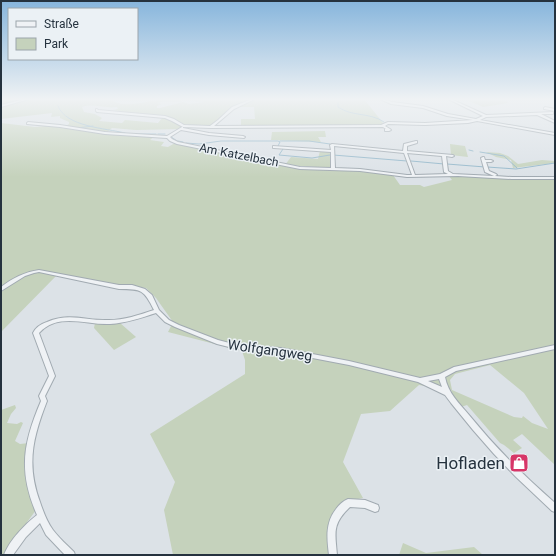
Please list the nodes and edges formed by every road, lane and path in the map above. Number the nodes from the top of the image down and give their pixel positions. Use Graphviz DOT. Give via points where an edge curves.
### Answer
graph roads {
  1 [pos="49,125"];
  2 [pos="182,125"];
  3 [pos="214,125"];
  4 [pos="505,125"];
  5 [pos="384,126"];
  6 [pos="185,127"];
  7 [pos="211,127"];
  8 [pos="181,129"];
  9 [pos="386,130"];
  10 [pos="555,134"];
  11 [pos="168,137"];
  12 [pos="243,137"];
  13 [pos="416,142"];
  14 [pos="274,147"];
  15 [pos="332,151"];
  16 [pos="405,152"];
  17 [pos="444,156"];
  18 [pos="452,156"];
  19 [pos="491,161"];
  20 [pos="333,169"];
  21 [pos="464,175"];
  22 [pos="414,176"];
  23 [pos="503,178"];
  24 [pos="555,178"];
  25 [pos="1,290"];
  26 [pos="157,310"];
  27 [pos="555,346"];
  28 [pos="442,376"];
  29 [pos="420,380"];
  30 [pos="447,393"];
  31 [pos="375,508"];
  32 [pos="555,508"];
  33 [pos="41,517"];
  34 [pos="8,555"];
  35 [pos="71,555"];
  36 [pos="333,555"];
  1 -- 11 [label="street, Am Katzelbach" via="105,133"];
  2 -- 6 [label="street"];
  3 -- 7 [label="street"];
  4 -- 10 [label="street"];
  5 -- 7 [label="street"];
  5 -- 9 [label="street" via="389,130"];
  6 -- 7 [label="street"];
  6 -- 8 [label="street"];
  8 -- 11 [label="street"];
  8 -- 12 [label="street"];
  11 -- 20 [label="street, Am Katzelbach" via="177,143 242,157 300,168"];
  13 -- 16 [label="street" via="405,145"];
  14 -- 15 [label="street, Am Katzelbach"];
  15 -- 16 [label="street, Am Katzelbach" via="332,145"];
  15 -- 20 [label="street"];
  16 -- 17 [label="street, Am Katzelbach"];
  16 -- 22 [label="street"];
  17 -- 18 [label="street, Am Katzelbach"];
  17 -- 21 [label="street, Am Katzelbach" via="447,173"];
  19 -- 23 [label="street, Am Katzelbach" via="484,159 488,173"];
  20 -- 22 [label="street, Am Katzelbach"];
  21 -- 22 [label="street, Am Katzelbach"];
  21 -- 23 [label="street, Am Katzelbach"];
  23 -- 24 [label="street, Am Katzelbach"];
  25 -- 26 [label="street, Wolfgangweg" via="32,272 46,272 119,287 138,288 147,292"];
  26 -- 29 [label="street, Wolfgangweg" via="170,323 228,345 281,350"];
  26 -- 33 [label="street" via="128,320 109,322 63,318 50,322 37,331 52,376 42,396 44,401 30,439 27,462 28,479"];
  27 -- 28 [label="street" via="454,369"];
  28 -- 29 [label="street"];
  28 -- 30 [label="street" via="442,384"];
  29 -- 30 [label="street"];
  30 -- 32 [label="street" via="498,454"];
  31 -- 36 [label="street" via="365,504 348,503 338,512 331,528"];
  33 -- 34 [label="street" via="32,523"];
  33 -- 35 [label="street" via="49,532"];
}
